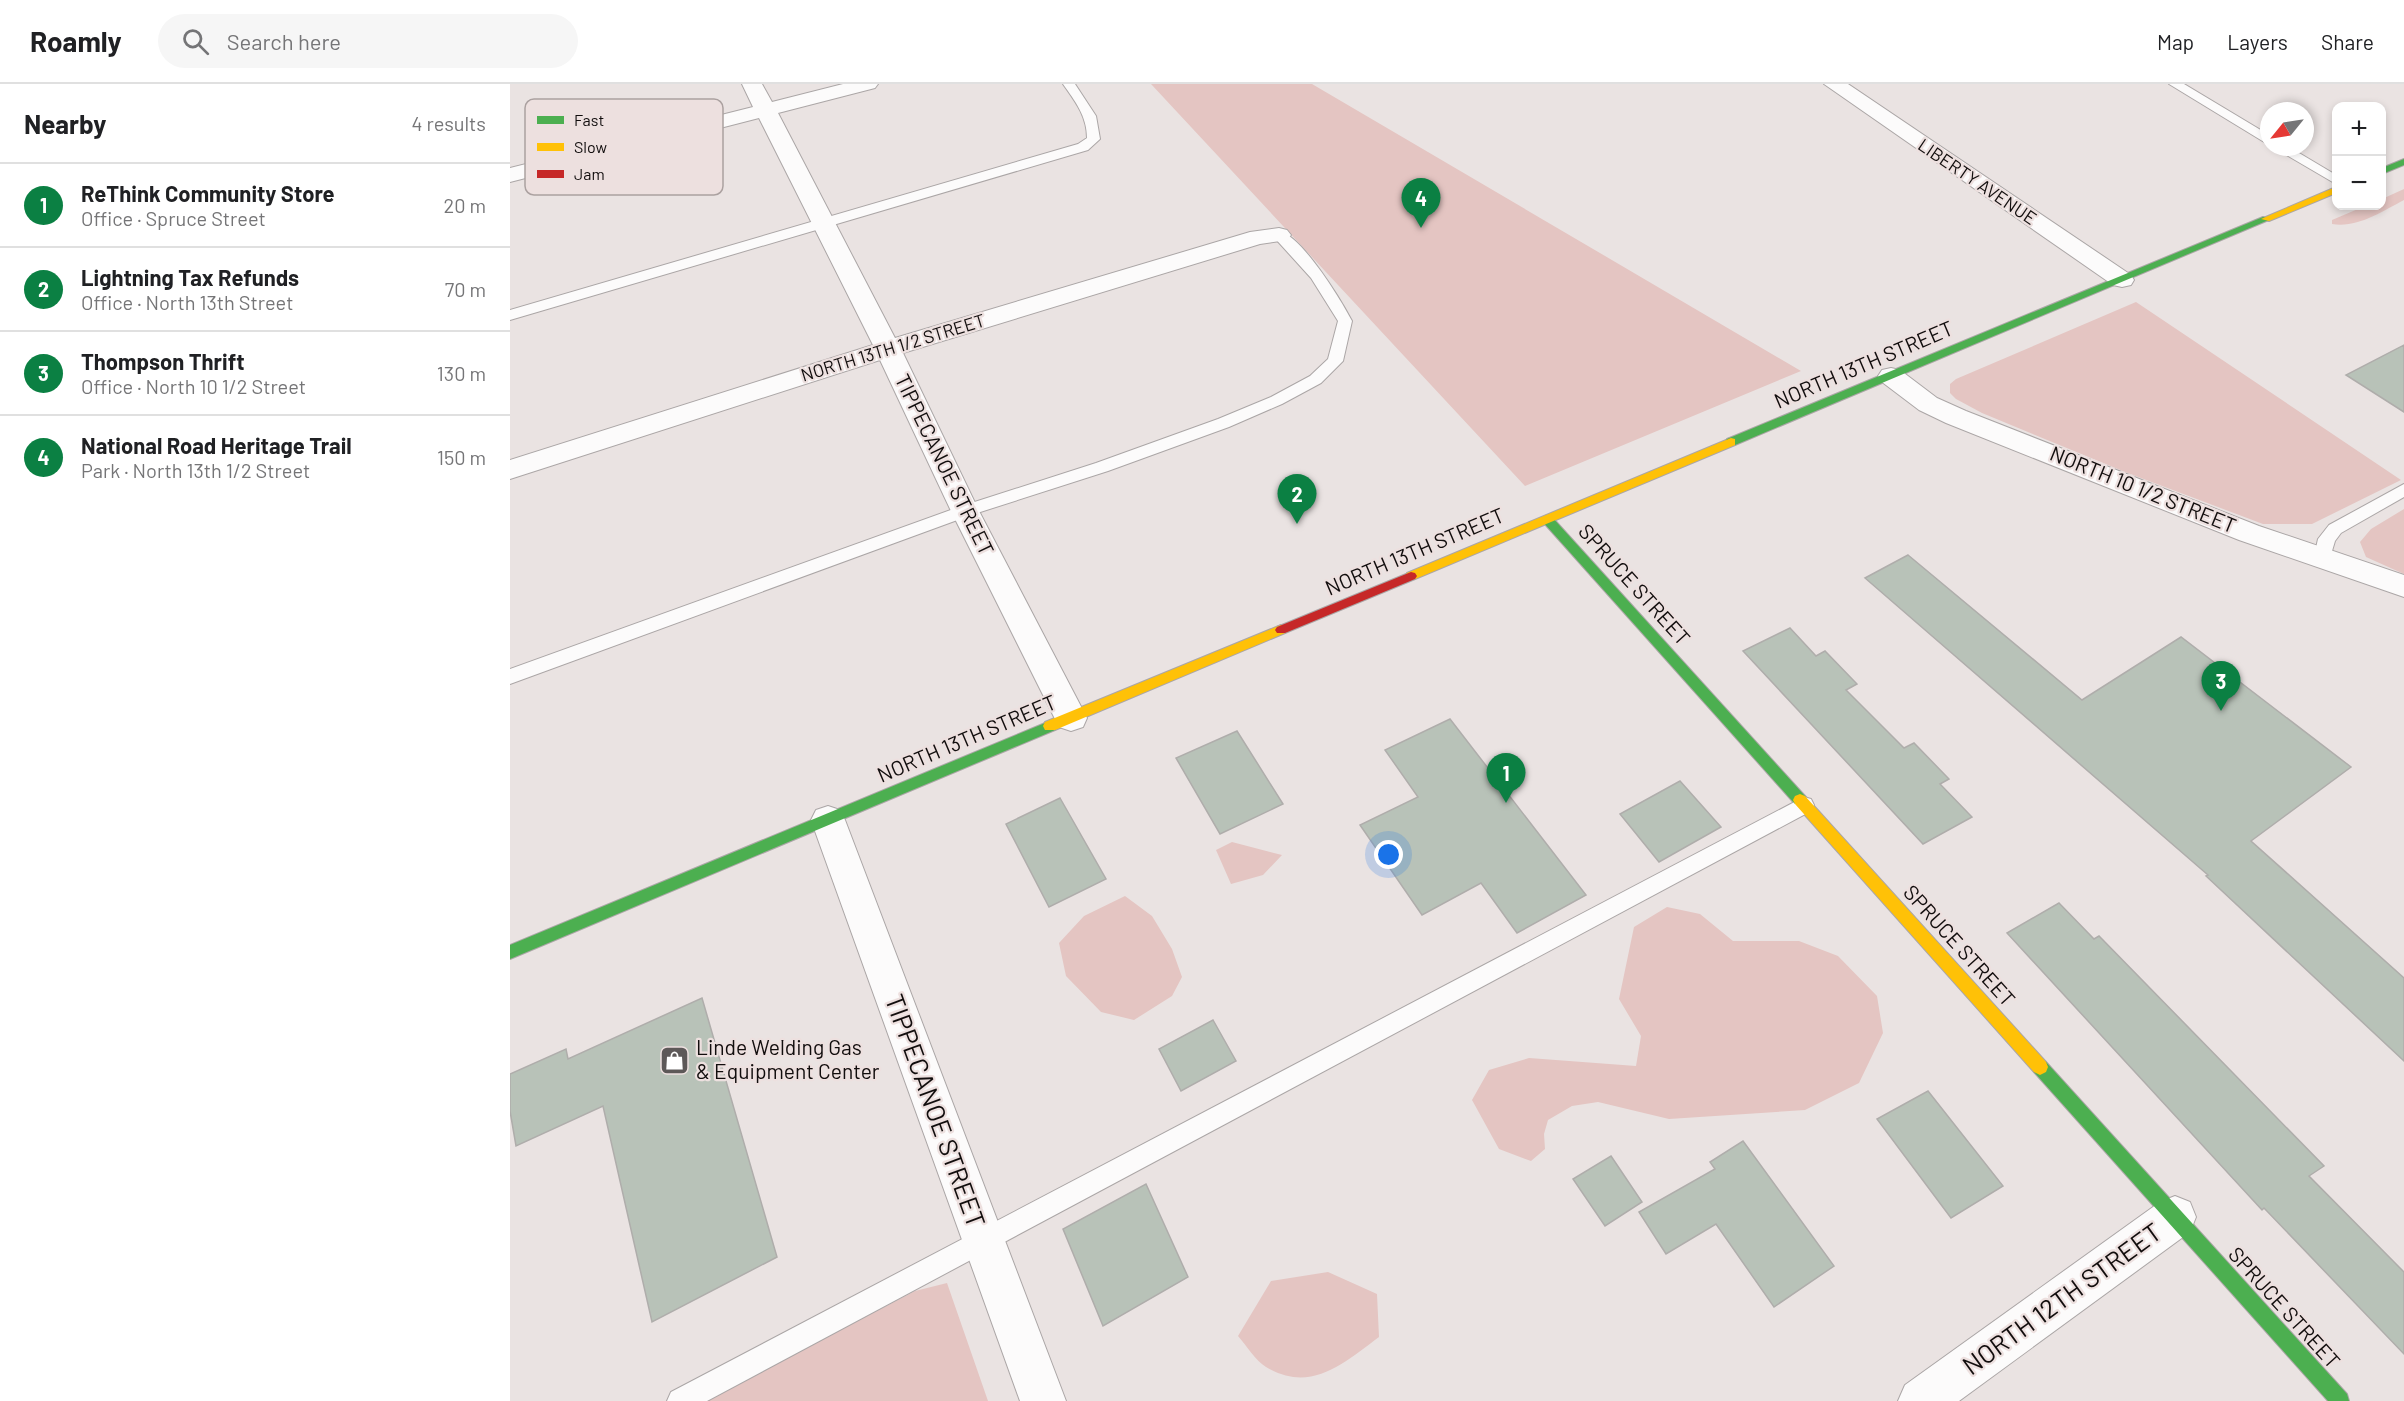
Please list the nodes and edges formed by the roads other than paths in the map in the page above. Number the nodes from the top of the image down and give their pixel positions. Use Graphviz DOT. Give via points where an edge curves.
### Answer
graph roads {
  1 [pos="752,84"];
  2 [pos="868,84"];
  3 [pos="1069,84"];
  4 [pos="1834,84"];
  5 [pos="2175,84"];
  6 [pos="764,110"];
  7 [pos="723,120"];
  8 [pos="2260,136"];
  9 [pos="2296,156"];
  10 [pos="2404,162"];
  11 [pos="2386,169"];
  12 [pos="525,171"];
  13 [pos="510,175"];
  14 [pos="2332,177"];
  15 [pos="2332,192"];
  16 [pos="824,225"];
  17 [pos="1279,235"];
  18 [pos="2121,280"];
  19 [pos="510,315"];
  20 [pos="888,349"];
  21 [pos="1891,376"];
  22 [pos="510,470"];
  23 [pos="2404,490"];
  24 [pos="964,511"];
  25 [pos="1547,519"];
  26 [pos="2323,557"];
  27 [pos="2404,586"];
  28 [pos="510,677"];
  29 [pos="1071,718"];
  30 [pos="1804,806"];
  31 [pos="828,820"];
  32 [pos="510,952"];
  33 [pos="2175,1217"];
  34 [pos="983,1239"];
  35 [pos="680,1401"];
  36 [pos="1042,1401"];
  37 [pos="1921,1401"];
  38 [pos="2340,1401"];
  1 -- 6 [label="street, TIPPECANOE STREET"];
  2 -- 6 [label="street"];
  3 -- 16 [label="lane" via="1084,103 1095,127 1094,139 1083,147"];
  4 -- 18 [label="street, LIBERTY AVENUE"];
  5 -- 8 [label="lane"];
  6 -- 7 [label="street"];
  6 -- 16 [label="street, TIPPECANOE STREET"];
  9 -- 14 [label="lane"];
  10 -- 11 [label="main road"];
  12 -- 13 [label="street"];
  15 -- 18 [label="main road, NORTH 13TH STREET"];
  16 -- 19 [label="lane"];
  16 -- 20 [label="street, TIPPECANOE STREET"];
  17 -- 20 [label="street, NORTH 13TH 1/2 STREET" via="1258,237"];
  17 -- 24 [label="lane" via="1330,291 1345,321 1335,362 1294,394 1040,489"];
  18 -- 21 [label="main road, NORTH 13TH STREET"];
  20 -- 22 [label="street, NORTH 13TH 1/2 STREET"];
  20 -- 24 [label="street, TIPPECANOE STREET"];
  21 -- 25 [label="main road, NORTH 13TH STREET"];
  21 -- 26 [label="street, NORTH 10 1/2 STREET" via="1928,404 1956,417 2249,532"];
  23 -- 26 [label="lane" via="2336,529 2327,539"];
  24 -- 28 [label="lane"];
  24 -- 29 [label="street, TIPPECANOE STREET"];
  25 -- 29 [label="main road, NORTH 13TH STREET"];
  25 -- 30 [label="main road, SPRUCE STREET"];
  26 -- 27 [label="street, NORTH 10 1/2 STREET"];
  29 -- 31 [label="main road, NORTH 13TH STREET"];
  30 -- 33 [label="main road, SPRUCE STREET"];
  30 -- 34 [label="lane"];
  31 -- 32 [label="main road, NORTH 13TH STREET"];
  31 -- 34 [label="street, TIPPECANOE STREET"];
  33 -- 37 [label="street, NORTH 12TH STREET"];
  33 -- 38 [label="main road, SPRUCE STREET"];
  34 -- 35 [label="lane"];
  34 -- 36 [label="street, TIPPECANOE STREET"];
}
